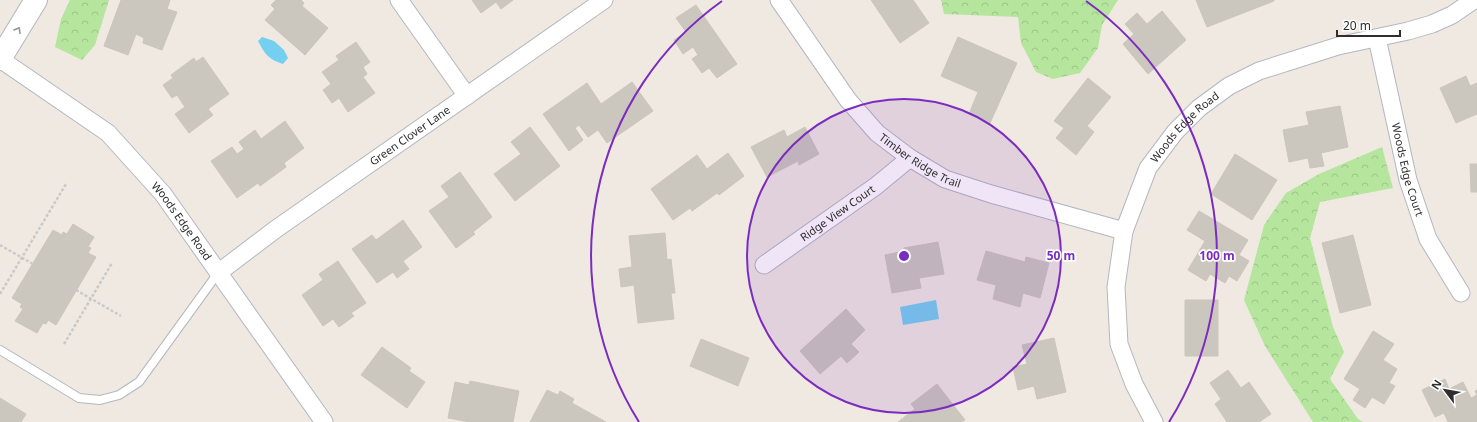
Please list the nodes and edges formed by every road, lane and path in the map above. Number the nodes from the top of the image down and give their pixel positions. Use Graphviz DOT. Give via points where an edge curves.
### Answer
graph roads {
  1 [pos="36,0"];
  2 [pos="399,0"];
  3 [pos="604,0"];
  4 [pos="779,0"];
  5 [pos="1474,0"];
  6 [pos="1377,38"];
  7 [pos="0,59"];
  8 [pos="467,96"];
  9 [pos="910,158"];
  10 [pos="66,184"];
  11 [pos="1124,231"];
  12 [pos="0,245"];
  13 [pos="22,258"];
  14 [pos="112,263"];
  15 [pos="33,264"];
  16 [pos="764,265"];
  17 [pos="218,273"];
  18 [pos="76,290"];
  19 [pos="1460,293"];
  20 [pos="0,294"];
  21 [pos="91,298"];
  22 [pos="121,316"];
  23 [pos="64,344"];
  24 [pos="0,350"];
  25 [pos="1148,420"];
  26 [pos="324,422"];
  7 -- 1 [label="main road, one-way"];
  2 -- 8 [label="street"];
  3 -- 8 [label="street, Green Clover Lane"];
  4 -- 9 [label="street, Timber Ridge Trail" via="848,100 877,133"];
  5 -- 6 [label="street, Woods Edge Road" via="1452,15 1432,24"];
  6 -- 11 [label="street, Woods Edge Road" via="1338,46 1259,71 1228,86 1199,108 1175,132 1148,168"];
  6 -- 19 [label="street, Woods Edge Court" via="1408,180 1428,239"];
  7 -- 17 [label="street, Woods Edge Road" via="108,133 163,194"];
  8 -- 17 [label="street, Green Clover Lane" via="276,229"];
  9 -- 11 [label="street, Timber Ridge Trail" via="945,179"];
  9 -- 16 [label="street, Ridge View Court" via="876,186"];
  10 -- 13 [label="path"];
  11 -- 25 [label="street, Woods Edge Road" via="1116,287 1120,344"];
  12 -- 13 [label="path"];
  13 -- 15 [label="path"];
  13 -- 20 [label="path"];
  14 -- 21 [label="path"];
  17 -- 24 [label="lane" via="139,382 119,395 100,400 78,398"];
  17 -- 26 [label="street, Woods Edge Road"];
  18 -- 21 [label="path"];
  21 -- 22 [label="path"];
  21 -- 23 [label="path"];
}
